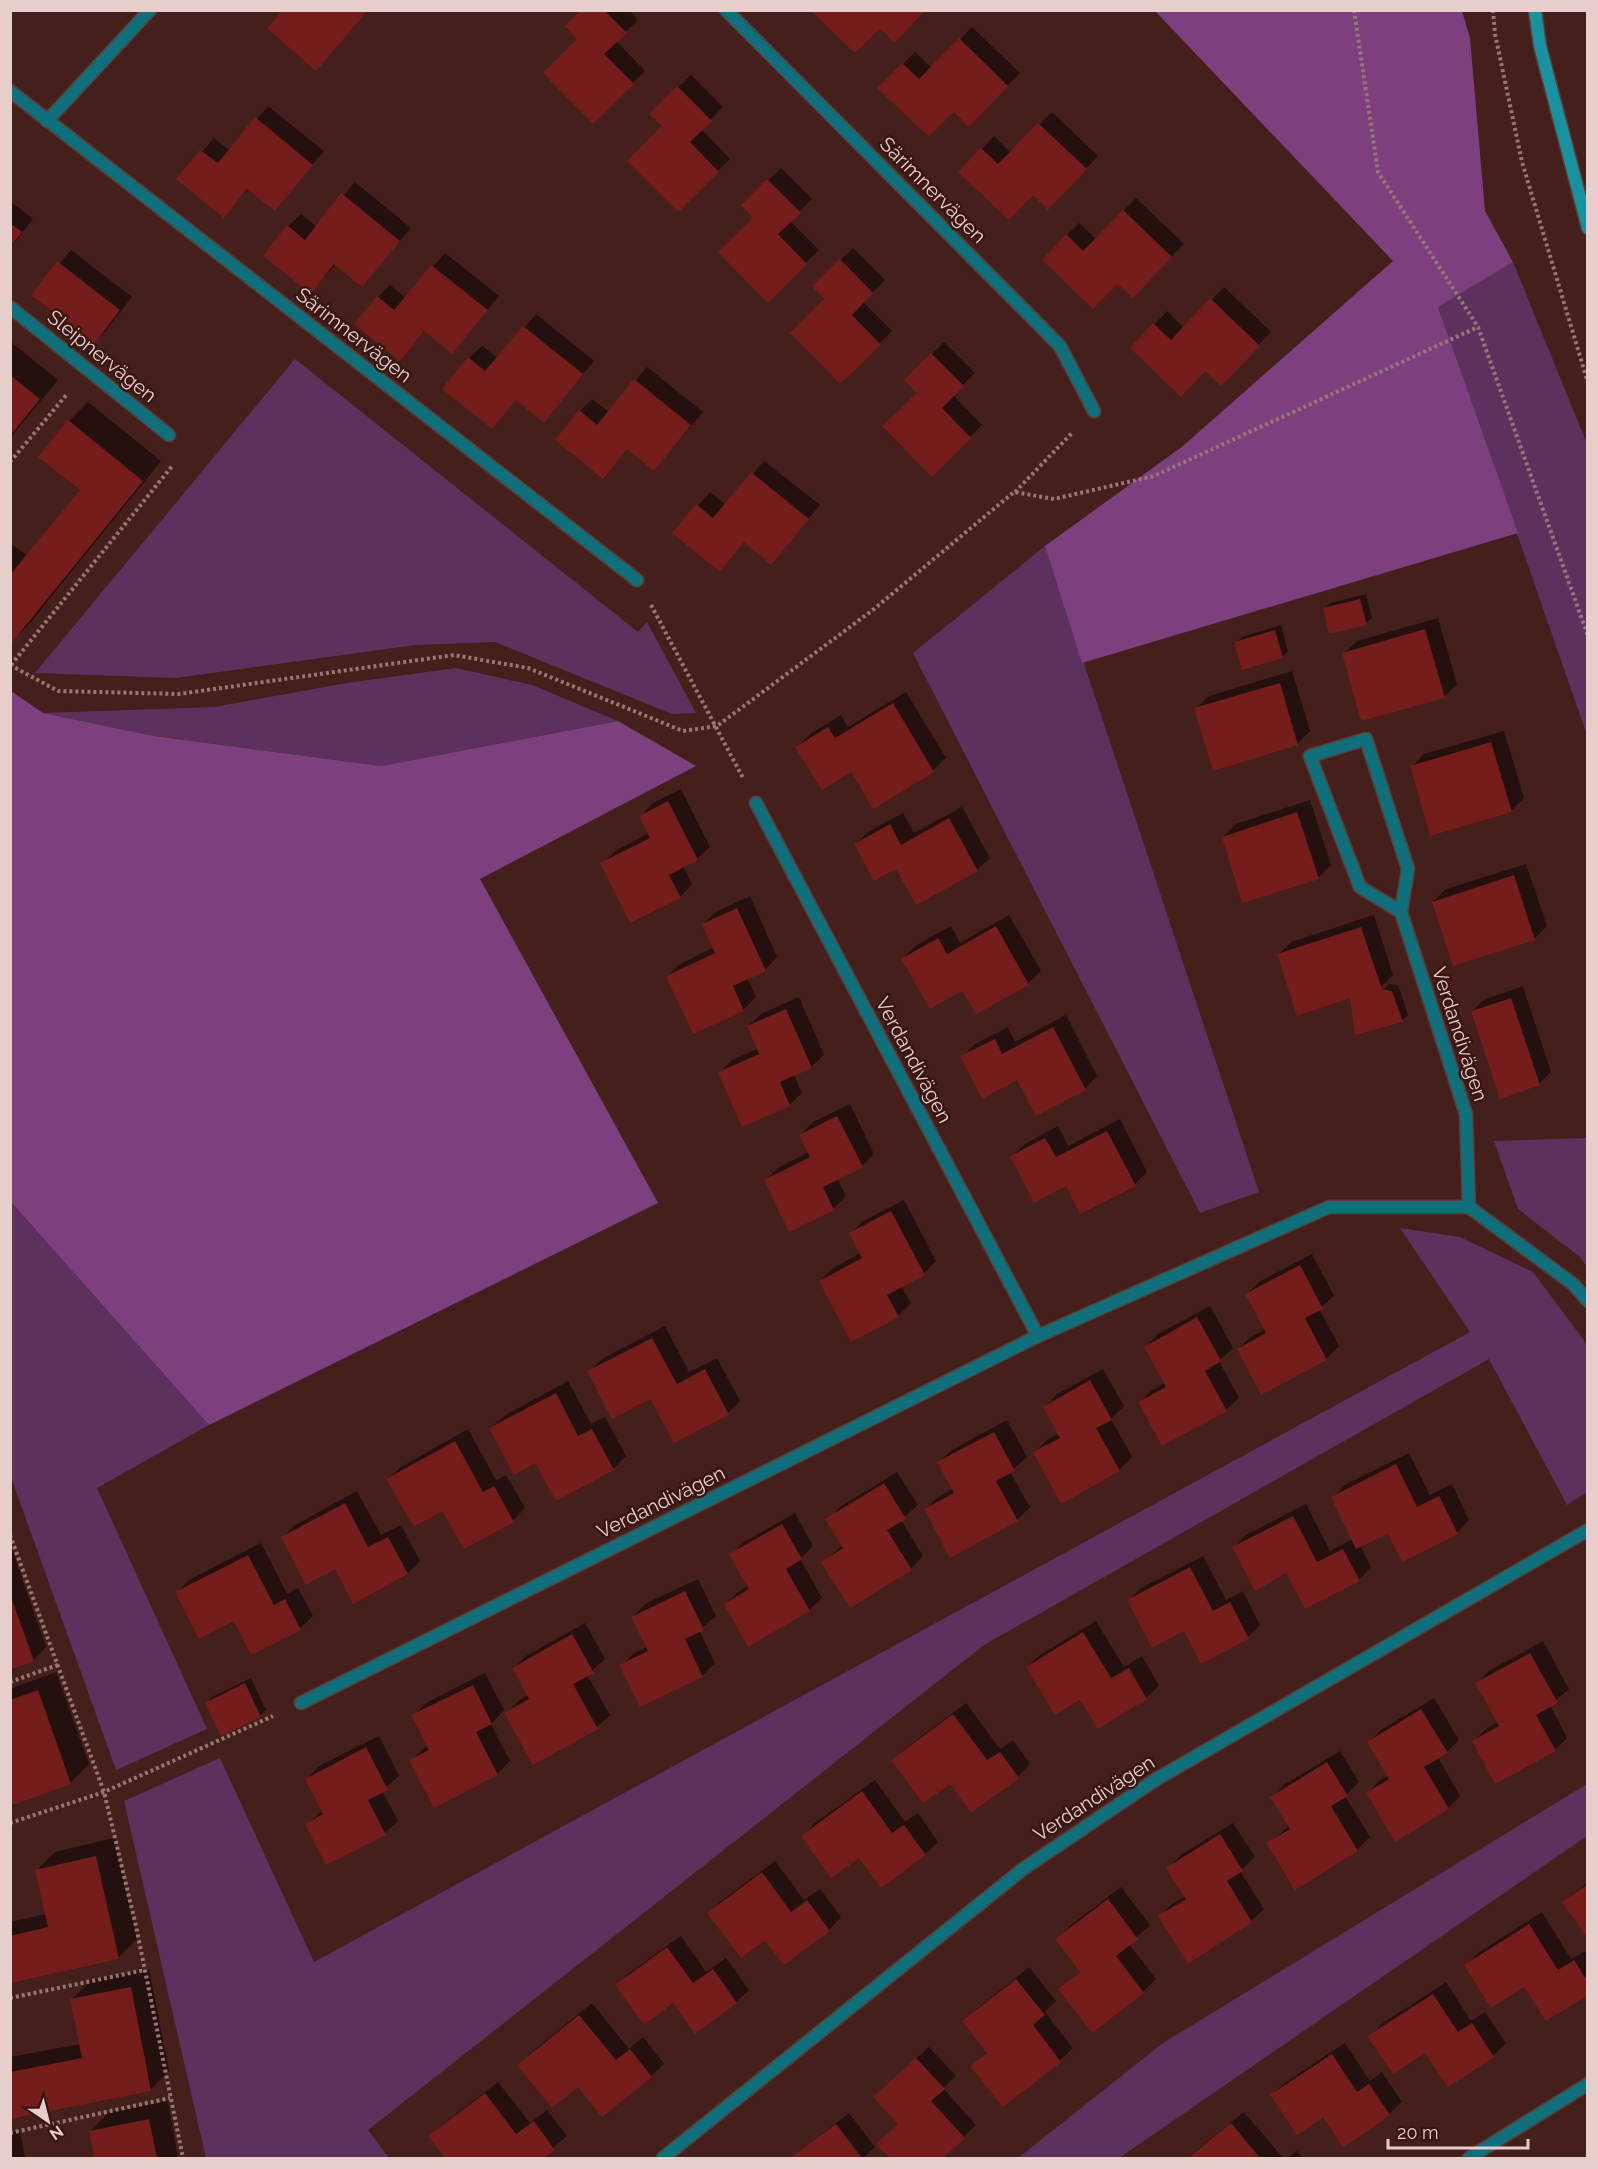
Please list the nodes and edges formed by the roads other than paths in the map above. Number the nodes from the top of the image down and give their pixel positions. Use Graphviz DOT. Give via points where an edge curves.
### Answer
graph roads {
  1 [pos="150,10"];
  2 [pos="726,10"];
  3 [pos="1535,10"];
  4 [pos="10,91"];
  5 [pos="47,121"];
  6 [pos="1587,228"];
  7 [pos="10,307"];
  8 [pos="1094,411"];
  9 [pos="169,435"];
  10 [pos="637,580"];
  11 [pos="756,803"];
  12 [pos="1401,912"];
  13 [pos="1469,1207"];
  14 [pos="1587,1301"];
  15 [pos="1038,1336"];
  16 [pos="1587,1530"];
  17 [pos="301,1703"];
  18 [pos="1587,2084"];
  19 [pos="663,2158"];
  20 [pos="1468,2158"];
  1 -- 5 [label="street"];
  2 -- 8 [label="street, Särimnervägen" via="1060,346"];
  3 -- 6 [label="main road" via="1540,46"];
  4 -- 5 [label="street, Särimnervägen"];
  5 -- 10 [label="street, Särimnervägen"];
  7 -- 9 [label="street, Sleipnervägen"];
  11 -- 15 [label="street, Verdandivägen"];
  12 -- 12 [label="street, Verdandivägen" via="1408,869 1366,739 1310,756 1360,887"];
  12 -- 13 [label="street, Verdandivägen" via="1466,1114"];
  13 -- 14 [label="street" via="1573,1284"];
  13 -- 15 [label="street, Verdandivägen" via="1329,1207"];
  15 -- 17 [label="street, Verdandivägen"];
  16 -- 19 [label="street, Verdandivägen" via="1155,1780 1023,1869"];
  18 -- 20 [label="street"];
}
